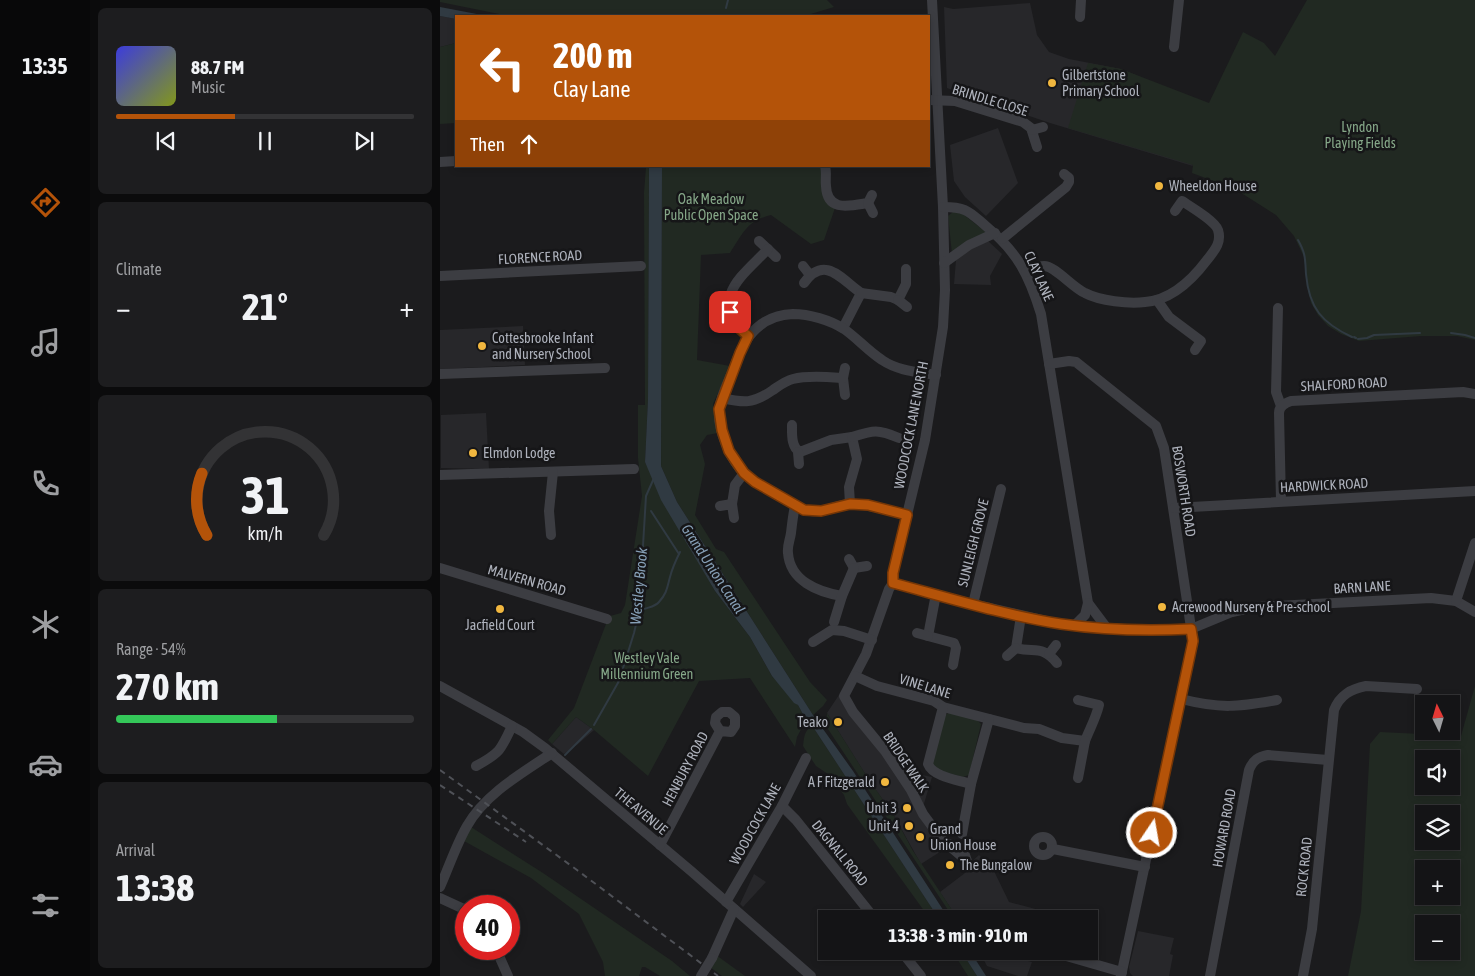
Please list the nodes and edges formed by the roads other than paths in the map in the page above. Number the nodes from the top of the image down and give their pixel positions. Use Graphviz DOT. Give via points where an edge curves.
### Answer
graph roads {
  1 [pos="932,0"];
  2 [pos="1081,0"];
  3 [pos="1179,0"];
  4 [pos="1080,17"];
  5 [pos="1174,47"];
  6 [pos="933,100"];
  7 [pos="1043,127"];
  8 [pos="1032,130"];
  9 [pos="1037,146"];
  10 [pos="455,161"];
  11 [pos="440,162"];
  12 [pos="825,167"];
  13 [pos="1064,174"];
  14 [pos="943,207"];
  15 [pos="1175,211"];
  16 [pos="873,213"];
  17 [pos="998,236"];
  18 [pos="759,241"];
  19 [pos="768,249"];
  20 [pos="776,256"];
  21 [pos="944,263"];
  22 [pos="642,266"];
  23 [pos="803,266"];
  24 [pos="906,269"];
  25 [pos="1026,272"];
  26 [pos="440,276"];
  27 [pos="861,292"];
  28 [pos="898,300"];
  29 [pos="1157,300"];
  30 [pos="907,307"];
  31 [pos="1278,308"];
  32 [pos="843,328"];
  33 [pos="748,336"];
  34 [pos="1195,350"];
  35 [pos="1049,364"];
  36 [pos="604,368"];
  37 [pos="440,374"];
  38 [pos="936,375"];
  39 [pos="1475,394"];
  40 [pos="845,395"];
  41 [pos="722,398"];
  42 [pos="1281,406"];
  43 [pos="887,421"];
  44 [pos="792,425"];
  45 [pos="883,431"];
  46 [pos="852,437"];
  47 [pos="899,438"];
  48 [pos="798,452"];
  49 [pos="799,464"];
  50 [pos="634,469"];
  51 [pos="553,472"];
  52 [pos="744,473"];
  53 [pos="440,475"];
  54 [pos="1001,489"];
  55 [pos="1475,491"];
  56 [pos="1281,501"];
  57 [pos="732,504"];
  58 [pos="850,504"];
  59 [pos="720,506"];
  60 [pos="795,506"];
  61 [pos="1174,508"];
  62 [pos="907,515"];
  63 [pos="734,518"];
  64 [pos="552,535"];
  65 [pos="1475,543"];
  66 [pos="866,566"];
  67 [pos="440,568"];
  68 [pos="893,583"];
  69 [pos="936,594"];
  70 [pos="842,596"];
  71 [pos="1088,602"];
  72 [pos="1456,602"];
  73 [pos="973,604"];
  74 [pos="1475,612"];
  75 [pos="1020,616"];
  76 [pos="607,619"];
  77 [pos="834,622"];
  78 [pos="1075,625"];
  79 [pos="1106,627"];
  80 [pos="1191,629"];
  81 [pos="917,633"];
  82 [pos="928,636"];
  83 [pos="872,640"];
  84 [pos="813,642"];
  85 [pos="1016,648"];
  86 [pos="1007,656"];
  87 [pos="1057,663"];
  88 [pos="953,665"];
  89 [pos="855,676"];
  90 [pos="440,686"];
  91 [pos="1417,689"];
  92 [pos="844,696"];
  93 [pos="1181,699"];
  94 [pos="1078,700"];
  95 [pos="1271,704"];
  96 [pos="943,706"];
  97 [pos="989,719"];
  98 [pos="512,726"];
  99 [pos="720,732"];
  100 [pos="1086,741"];
  101 [pos="552,753"];
  102 [pos="806,758"];
  103 [pos="1328,760"];
  104 [pos="476,766"];
  105 [pos="1078,778"];
  106 [pos="971,784"];
  107 [pos="782,806"];
  108 [pos="962,834"];
  109 [pos="946,843"];
  110 [pos="660,845"];
  111 [pos="1053,849"];
  112 [pos="1144,868"];
  113 [pos="440,887"];
  114 [pos="440,898"];
  115 [pos="455,905"];
  116 [pos="730,905"];
  117 [pos="868,910"];
  118 [pos="501,960"];
  119 [pos="908,960"];
  120 [pos="1078,960"];
  121 [pos="1122,974"];
  122 [pos="508,976"];
  123 [pos="701,976"];
  124 [pos="811,976"];
  125 [pos="920,976"];
  126 [pos="1210,976"];
  127 [pos="1304,976"];
  1 -- 6 [label="street"];
  2 -- 4 [label="street"];
  3 -- 5 [label="street"];
  6 -- 8 [label="street, BRINDLE CLOSE" via="955,101 1023,122"];
  6 -- 14 [label="street"];
  7 -- 8 [label="street, BRINDLE CLOSE"];
  8 -- 9 [label="street, BRINDLE CLOSE"];
  10 -- 11 [label="street"];
  12 -- 16 [label="street" via="828,198 832,203 843,206 870,199"];
  13 -- 17 [label="street" via="1069,178 1066,187"];
  14 -- 17 [label="street, CLAY LANE" via="962,207"];
  14 -- 21 [label="street, WOODCOCK LANE NORTH"];
  15 -- 29 [label="street" via="1182,201 1216,226 1219,242 1196,274 1168,296"];
  17 -- 21 [label="street" via="969,245"];
  17 -- 25 [label="street, CLAY LANE" via="1013,251"];
  18 -- 19 [label="street"];
  19 -- 20 [label="street"];
  19 -- 33 [label="street" via="732,287 729,295 733,320"];
  21 -- 38 [label="street, WOODCOCK LANE NORTH" via="942,327"];
  22 -- 26 [label="street, FLORENCE ROAD"];
  23 -- 27 [label="street" via="807,279 816,272 833,272"];
  24 -- 28 [label="street" via="906,284"];
  25 -- 29 [label="street" via="1045,266 1085,294 1128,302"];
  25 -- 35 [label="street, CLAY LANE" via="1041,314"];
  27 -- 28 [label="street"];
  27 -- 32 [label="street"];
  28 -- 30 [label="street"];
  29 -- 34 [label="street" via="1168,317 1201,341"];
  31 -- 42 [label="street" via="1276,392"];
  32 -- 33 [label="street" via="823,319 793,314 768,321"];
  32 -- 38 [label="street" via="890,365"];
  33 -- 41 [label="street"];
  35 -- 61 [label="street, BOSWORTH ROAD" via="1076,362 1156,426 1164,448"];
  35 -- 71 [label="street, CLAY LANE"];
  36 -- 37 [label="street"];
  38 -- 62 [label="street, WOODCOCK LANE NORTH"];
  39 -- 42 [label="street, SHALFORD ROAD" via="1300,400"];
  40 -- 41 [label="street" via="844,373 793,379 747,402"];
  41 -- 52 [label="street" via="719,409 722,430 729,451"];
  42 -- 56 [label="street"];
  43 -- 45 [label="street"];
  44 -- 48 [label="street" via="792,438"];
  45 -- 46 [label="street"];
  45 -- 47 [label="street"];
  46 -- 48 [label="street" via="831,440"];
  46 -- 58 [label="street" via="857,459 849,487"];
  48 -- 49 [label="street"];
  50 -- 51 [label="street"];
  51 -- 53 [label="street"];
  51 -- 64 [label="street" via="549,511"];
  52 -- 57 [label="street" via="735,485"];
  52 -- 60 [label="street"];
  54 -- 73 [label="street, SUNLEIGH GROVE"];
  55 -- 56 [label="street, HARDWICK ROAD"];
  56 -- 61 [label="street, HARDWICK ROAD"];
  57 -- 59 [label="street"];
  57 -- 63 [label="street"];
  58 -- 60 [label="street" via="817,512"];
  58 -- 62 [label="street"];
  60 -- 70 [label="street" via="788,551 794,571 813,587"];
  61 -- 80 [label="street, BOSWORTH ROAD"];
  62 -- 68 [label="street, WOODCOCK LANE NORTH"];
  65 -- 72 [label="street"];
  66 -- 70 [label="street" via="851,563"];
  67 -- 76 [label="street, MALVERN ROAD"];
  68 -- 69 [label="street"];
  68 -- 83 [label="street, WOODCOCK LANE NORTH"];
  69 -- 73 [label="street"];
  69 -- 82 [label="street"];
  70 -- 77 [label="street"];
  71 -- 78 [label="street" via="1085,615"];
  71 -- 79 [label="street, CLAY LANE"];
  72 -- 74 [label="street, BARN LANE"];
  72 -- 80 [label="street, BARN LANE" via="1444,598 1422,598 1254,607 1232,612"];
  73 -- 75 [label="street"];
  75 -- 78 [label="street"];
  75 -- 85 [label="street"];
  78 -- 79 [label="street"];
  79 -- 80 [label="street"];
  80 -- 93 [label="street, BOSWORTH ROAD" via="1193,641"];
  81 -- 82 [label="street"];
  82 -- 88 [label="street" via="954,643"];
  83 -- 84 [label="street" via="832,630"];
  83 -- 89 [label="street, WOODCOCK LANE NORTH"];
  85 -- 86 [label="street"];
  85 -- 87 [label="street" via="1052,649"];
  89 -- 92 [label="street, WOODCOCK LANE NORTH"];
  89 -- 96 [label="street, VINE LANE"];
  90 -- 98 [label="street, THE AVENUE"];
  91 -- 103 [label="street, ROCK ROAD" via="1366,686 1347,693 1334,710"];
  92 -- 109 [label="street, BRIDGE WALK"];
  93 -- 95 [label="street" via="1225,707"];
  93 -- 112 [label="street, BOSWORTH ROAD"];
  94 -- 100 [label="street" via="1098,705"];
  96 -- 97 [label="street, VINE LANE"];
  96 -- 106 [label="street" via="928,764 936,773"];
  97 -- 100 [label="street, VINE LANE"];
  97 -- 106 [label="street"];
  98 -- 101 [label="street, THE AVENUE"];
  98 -- 104 [label="street" via="501,750"];
  99 -- 110 [label="street, HENBURY ROAD"];
  100 -- 105 [label="street"];
  101 -- 110 [label="street, THE AVENUE"];
  101 -- 113 [label="street" via="478,810 467,825"];
  102 -- 107 [label="street, WOODCOCK LANE"];
  103 -- 126 [label="street, HOWARD ROAD" via="1268,755 1259,757 1252,764"];
  103 -- 127 [label="street, ROCK ROAD" via="1312,929"];
  106 -- 108 [label="street"];
  107 -- 116 [label="street, WOODCOCK LANE"];
  107 -- 117 [label="street, DAGNALL ROAD"];
  110 -- 116 [label="street, THE AVENUE"];
  111 -- 112 [label="street"];
  112 -- 121 [label="street, BOSWORTH ROAD"];
  114 -- 115 [label="street"];
  116 -- 123 [label="street, WOODCOCK LANE, bridge" via="712,958"];
  116 -- 124 [label="street, THE AVENUE"];
  118 -- 122 [label="street"];
  119 -- 125 [label="street"];
  120 -- 121 [label="street"];
}
